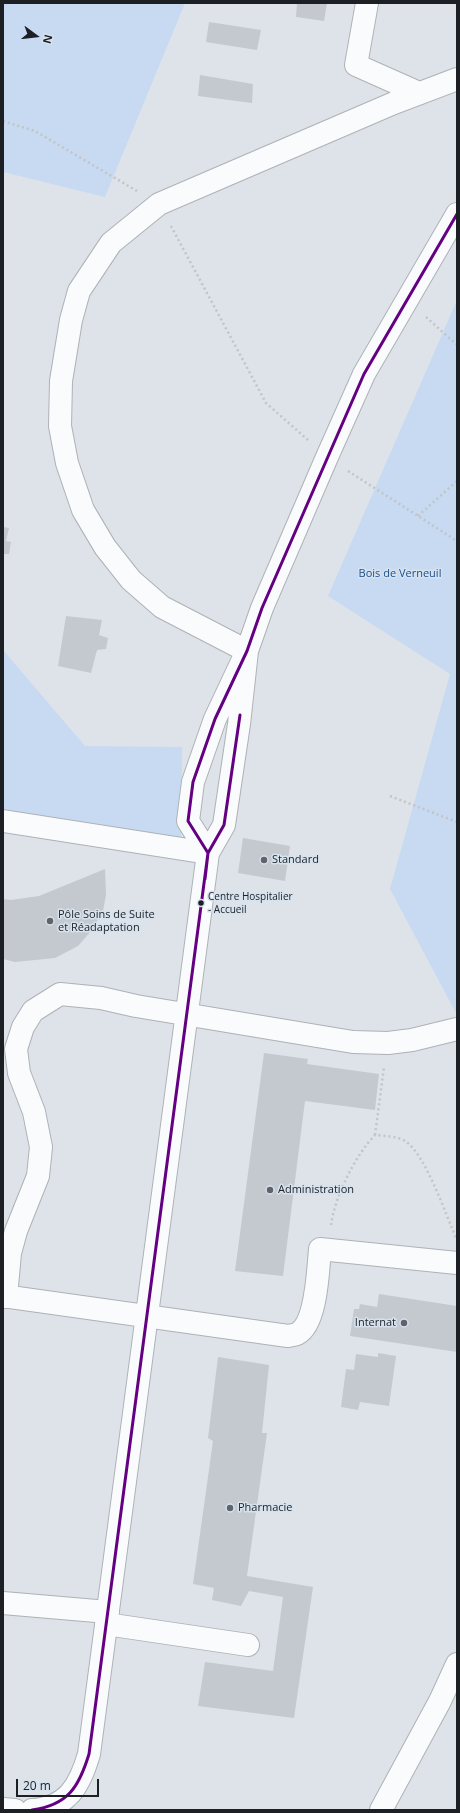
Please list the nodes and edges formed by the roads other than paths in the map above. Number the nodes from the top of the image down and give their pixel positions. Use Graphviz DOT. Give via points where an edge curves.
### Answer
graph roads {
  1 [pos="367,3"];
  2 [pos="457,79"];
  3 [pos="419,93"];
  4 [pos="457,214"];
  5 [pos="247,652"];
  6 [pos="3,821"];
  7 [pos="208,853"];
  8 [pos="187,1013"];
  9 [pos="457,1029"];
  10 [pos="457,1262"];
  11 [pos="5,1297"];
  12 [pos="147,1316"];
  13 [pos="3,1604"];
  14 [pos="107,1618"];
  15 [pos="248,1644"];
  16 [pos="457,1664"];
  17 [pos="70,1805"];
  18 [pos="3,1809"];
  19 [pos="15,1810"];
  20 [pos="32,1810"];
  21 [pos="381,1810"];
  1 -- 3 [label="street" via="356,65"];
  2 -- 3 [label="street"];
  3 -- 5 [label="street" via="159,204 111,243 79,291 71,320 61,381 60,426 67,463 83,510 105,547 131,580 162,607"];
  4 -- 5 [label="street" via="364,374 262,608"];
  5 -- 7 [label="street" via="224,825"];
  5 -- 7 [label="street" via="215,719 193,782 188,821"];
  6 -- 7 [label="street"];
  7 -- 8 [label="street"];
  8 -- 9 [label="street" via="353,1042 388,1043"];
  8 -- 11 [label="street" via="101,998 60,994 34,1011 23,1027 16,1049 19,1073 34,1112 41,1147 38,1176 10,1252"];
  8 -- 12 [label="street"];
  10 -- 12 [label="street" via="320,1249 315,1295 306,1326 297,1334 288,1336"];
  11 -- 12 [label="street"];
  12 -- 14 [label="street"];
  13 -- 14 [label="street"];
  14 -- 15 [label="street"];
  14 -- 17 [label="street" via="89,1754"];
  16 -- 21 [label="street" via="440,1701"];
  17 -- 20 [label="street"];
  18 -- 19 [label="street"];
}
